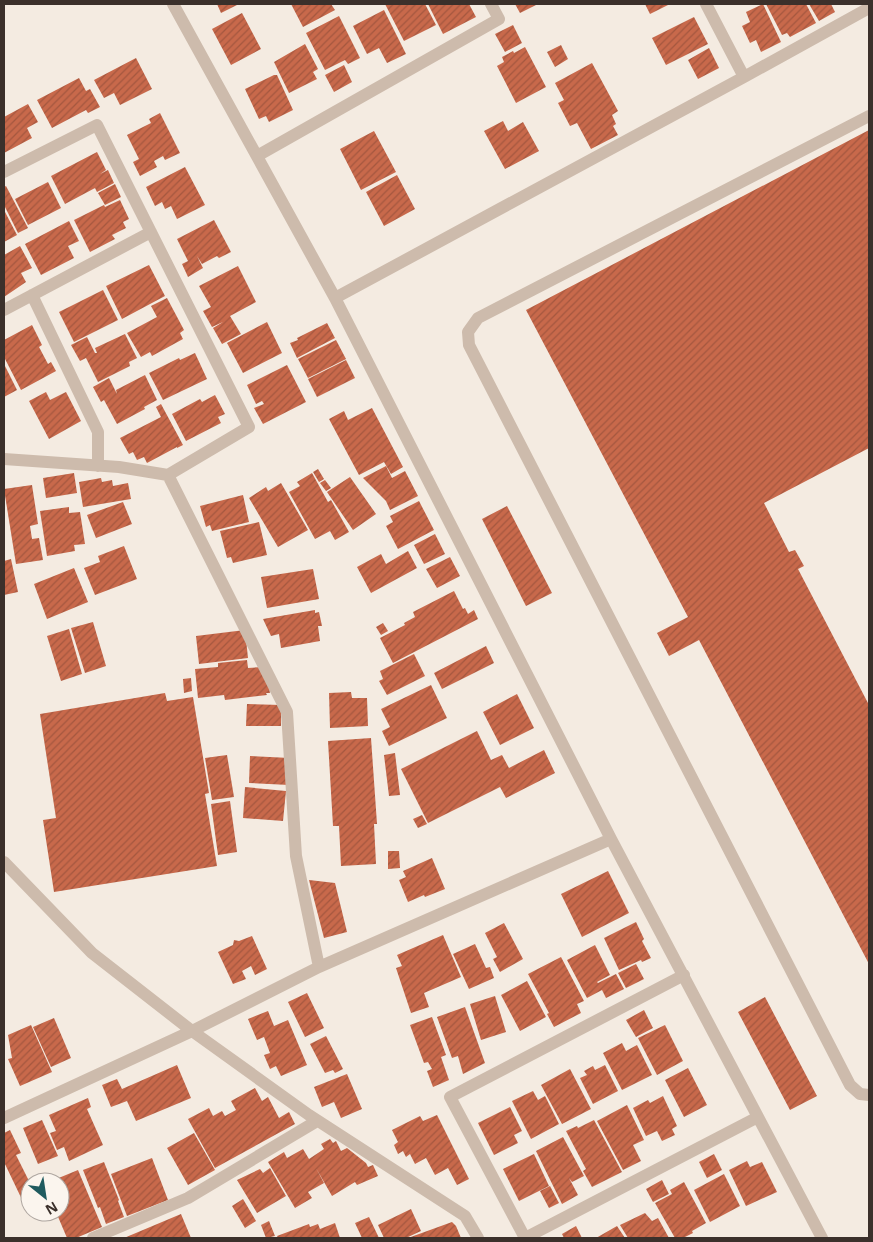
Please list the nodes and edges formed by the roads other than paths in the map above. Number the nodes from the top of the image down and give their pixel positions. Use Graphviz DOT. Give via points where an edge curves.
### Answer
graph roads {
  1 [pos="173,4"];
  2 [pos="491,4"];
  3 [pos="706,4"];
  4 [pos="869,8"];
  5 [pos="744,77"];
  6 [pos="869,116"];
  7 [pos="257,156"];
  8 [pos="4,172"];
  9 [pos="151,232"];
  10 [pos="32,295"];
  11 [pos="335,298"];
  12 [pos="4,310"];
  13 [pos="4,459"];
  14 [pos="98,466"];
  15 [pos="168,475"];
  16 [pos="611,839"];
  17 [pos="4,862"];
  18 [pos="319,967"];
  19 [pos="684,975"];
  20 [pos="192,1031"];
  21 [pos="869,1095"];
  22 [pos="758,1117"];
  23 [pos="4,1118"];
  24 [pos="318,1120"];
  25 [pos="93,1238"];
  26 [pos="478,1238"];
  27 [pos="822,1238"];
  1 -- 7 [label="street"];
  2 -- 7 [label="street" via="499,19"];
  3 -- 5 [label="street"];
  4 -- 5 [label="street"];
  5 -- 11 [label="street"];
  6 -- 21 [label="street" via="478,318 468,332 474,354 850,1085 860,1094"];
  7 -- 11 [label="street"];
  8 -- 9 [label="street" via="97,125"];
  9 -- 10 [label="street"];
  9 -- 15 [label="street" via="249,427"];
  10 -- 12 [label="street"];
  10 -- 14 [label="street" via="98,432"];
  11 -- 16 [label="street"];
  13 -- 14 [label="street"];
  14 -- 15 [label="street"];
  15 -- 18 [label="street" via="287,712 296,856"];
  16 -- 18 [label="street"];
  16 -- 19 [label="street"];
  17 -- 20 [label="street" via="92,953"];
  18 -- 20 [label="street"];
  19 -- 22 [label="street"];
  19 -- 22 [label="street" via="450,1097 454,1106 525,1238"];
  20 -- 23 [label="street"];
  20 -- 24 [label="street"];
  22 -- 27 [label="street"];
  24 -- 25 [label="street" via="188,1198"];
  24 -- 26 [label="street" via="465,1216"];
}
